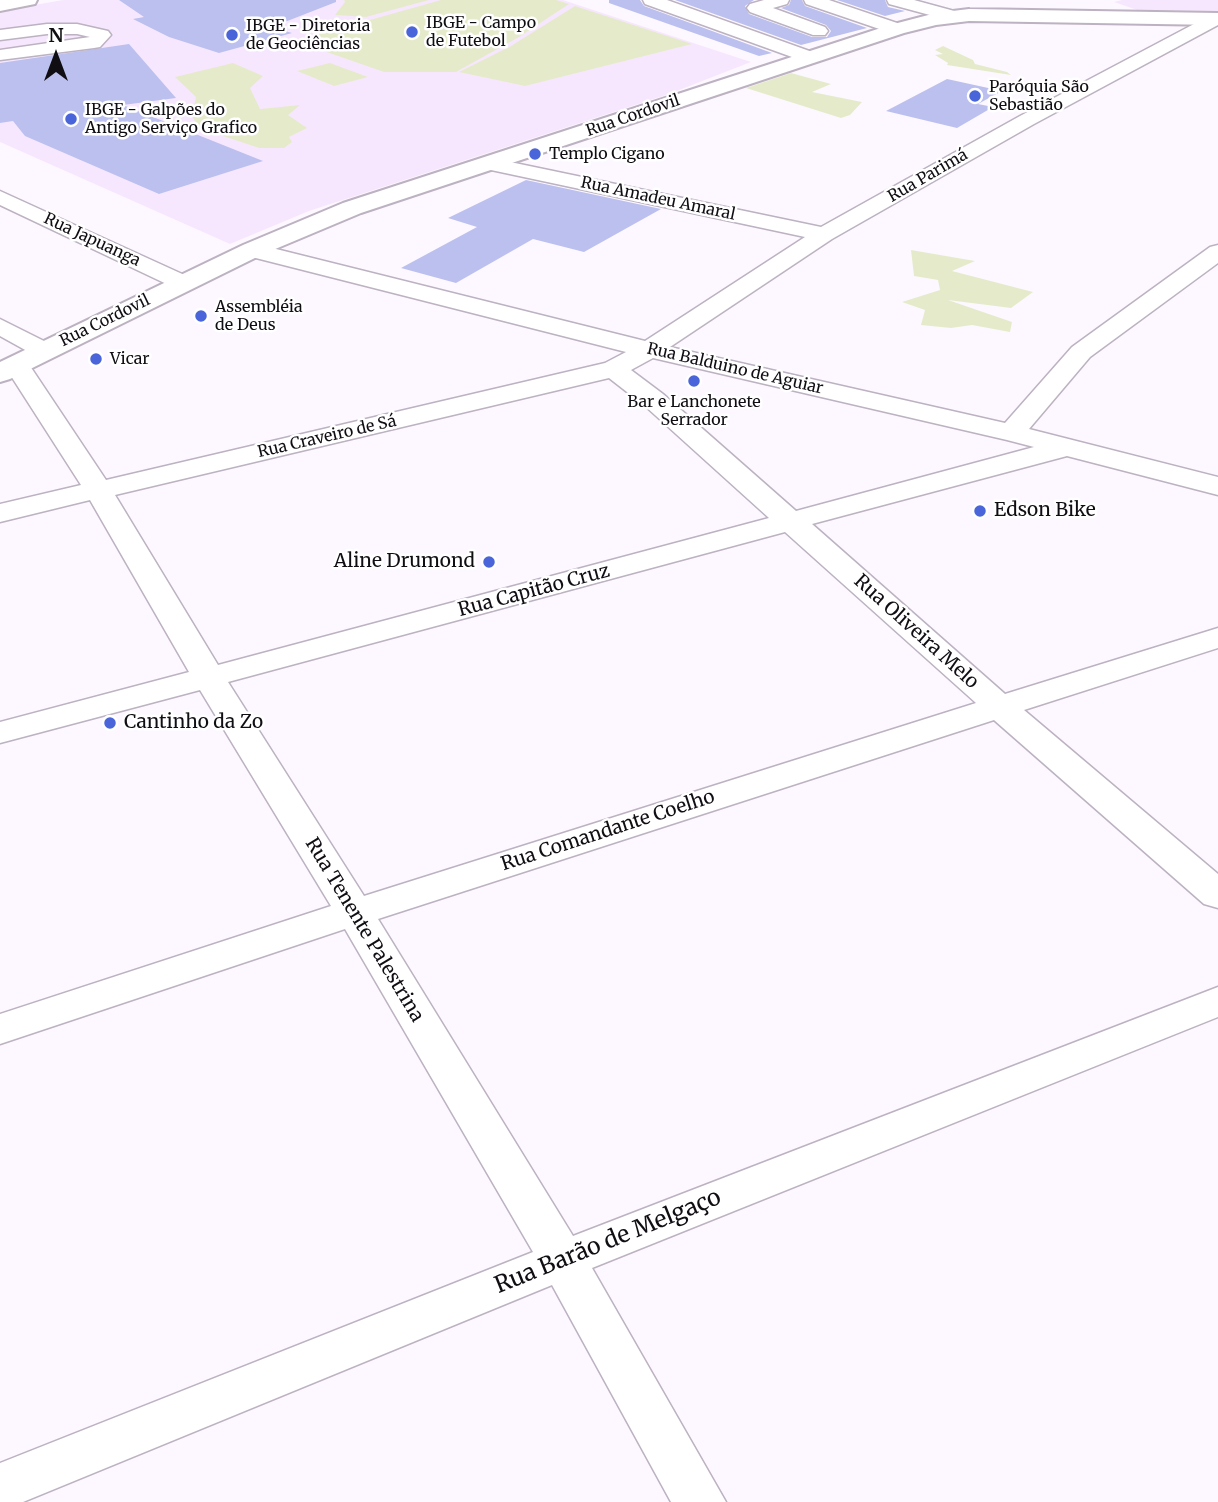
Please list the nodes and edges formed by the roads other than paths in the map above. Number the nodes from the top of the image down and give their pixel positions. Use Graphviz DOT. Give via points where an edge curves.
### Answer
graph roads {
  1 [pos="28,0"];
  2 [pos="651,0"];
  3 [pos="781,0"];
  4 [pos="895,0"];
  5 [pos="818,1"];
  6 [pos="701,3"];
  7 [pos="50,5"];
  8 [pos="1084,5"];
  9 [pos="675,9"];
  10 [pos="7,12"];
  11 [pos="952,16"];
  12 [pos="1217,19"];
  13 [pos="47,29"];
  14 [pos="897,29"];
  15 [pos="819,31"];
  16 [pos="1,35"];
  17 [pos="0,55"];
  18 [pos="809,57"];
  19 [pos="491,164"];
  20 [pos="0,197"];
  21 [pos="824,234"];
  22 [pos="252,250"];
  23 [pos="1218,252"];
  24 [pos="183,283"];
  25 [pos="0,326"];
  26 [pos="650,349"];
  27 [pos="20,363"];
  28 [pos="614,369"];
  29 [pos="1011,433"];
  30 [pos="1067,447"];
  31 [pos="1218,486"];
  32 [pos="99,491"];
  33 [pos="0,513"];
  34 [pos="793,523"];
  35 [pos="1218,638"];
  36 [pos="209,678"];
  37 [pos="1000,707"];
  38 [pos="0,733"];
  39 [pos="1218,895"];
  40 [pos="355,913"];
  41 [pos="1218,1000"];
  42 [pos="0,1029"];
  43 [pos="563,1260"];
  44 [pos="0,1487"];
  45 [pos="699,1502"];
  1 -- 10 [label="main road"];
  2 -- 9 [label="street"];
  3 -- 15 [label="street" via="756,8"];
  4 -- 11 [label="street"];
  5 -- 14 [label="street"];
  6 -- 9 [label="street"];
  7 -- 10 [label="street"];
  8 -- 11 [label="main road, Rua Cordovil"];
  8 -- 12 [label="main road, Rua Cordovil" via="1157,18"];
  9 -- 18 [label="street"];
  10 -- 13 [label="street"];
  10 -- 16 [label="street"];
  11 -- 14 [label="main road, Rua Cordovil"];
  12 -- 21 [label="street, Rua Parimá"];
  13 -- 16 [label="street"];
  13 -- 17 [label="street" via="102,35 94,43"];
  14 -- 18 [label="main road, Rua Cordovil"];
  18 -- 19 [label="main road, Rua Cordovil"];
  19 -- 21 [label="street, Rua Amadeu Amaral"];
  19 -- 22 [label="main road, Rua Cordovil" via="352,208"];
  20 -- 24 [label="street, Rua Japuanga"];
  21 -- 26 [label="street, Rua Parimá"];
  22 -- 24 [label="main road, Rua Cordovil"];
  22 -- 26 [label="street, Rua Balduino de Aguiar"];
  23 -- 29 [label="street" via="1081,352"];
  24 -- 27 [label="main road, Rua Cordovil"];
  25 -- 27 [label="street"];
  26 -- 28 [label="street, Rua Craveiro de Sá"];
  26 -- 29 [label="street, Rua Balduino de Aguiar"];
  27 -- 32 [label="street, Rua Tenente Palestrina"];
  28 -- 32 [label="street, Rua Craveiro de Sá"];
  28 -- 34 [label="street, Rua Oliveira Melo"];
  29 -- 30 [label="street, Rua Balduino de Aguiar"];
  30 -- 31 [label="street, Rua Balduino de Aguiar"];
  30 -- 34 [label="street, Rua Capitão Cruz"];
  32 -- 33 [label="street, Rua Craveiro de Sá"];
  32 -- 36 [label="street, Rua Tenente Palestrina"];
  34 -- 36 [label="street, Rua Capitão Cruz"];
  34 -- 37 [label="street, Rua Oliveira Melo"];
  35 -- 37 [label="street, Rua Comandante Coelho"];
  36 -- 38 [label="street, Rua Capitão Cruz"];
  36 -- 40 [label="street, Rua Tenente Palestrina"];
  37 -- 39 [label="street, Rua Oliveira Melo"];
  37 -- 40 [label="street, Rua Comandante Coelho"];
  40 -- 42 [label="street, Rua Comandante Coelho"];
  40 -- 43 [label="street, Rua Tenente Palestrina"];
  41 -- 43 [label="street, Rua Barão de Melgaço"];
  43 -- 44 [label="street, Rua Barão de Melgaço"];
  43 -- 45 [label="street, Rua Tenente Palestrina"];
}
